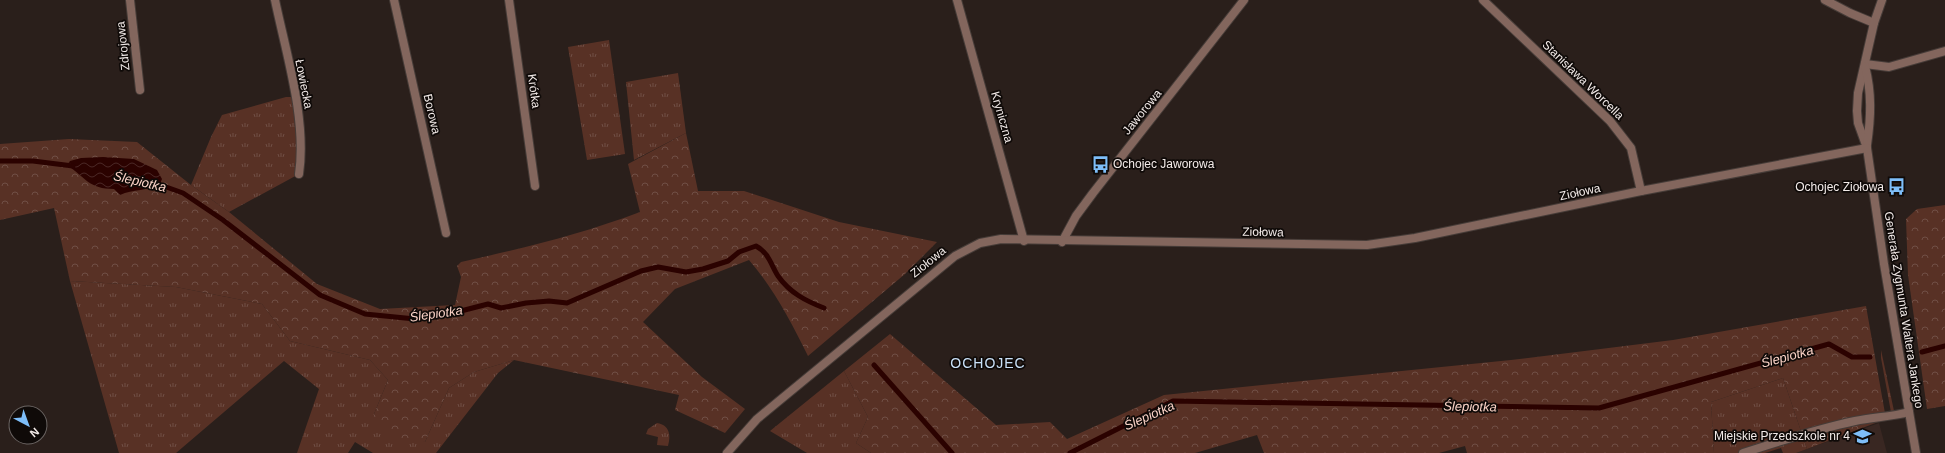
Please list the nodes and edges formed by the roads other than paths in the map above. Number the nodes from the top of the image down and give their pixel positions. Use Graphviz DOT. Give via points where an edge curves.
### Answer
graph roads {
  1 [pos="130,0"];
  2 [pos="275,0"];
  3 [pos="394,0"];
  4 [pos="509,0"];
  5 [pos="957,0"];
  6 [pos="1244,0"];
  7 [pos="1483,0"];
  8 [pos="1825,0"];
  9 [pos="1882,0"];
  10 [pos="1874,23"];
  11 [pos="1945,51"];
  12 [pos="1865,64"];
  13 [pos="140,90"];
  14 [pos="1867,148"];
  15 [pos="299,174"];
  16 [pos="535,186"];
  17 [pos="1641,191"];
  18 [pos="446,233"];
  19 [pos="1024,241"];
  20 [pos="1062,242"];
  21 [pos="1909,412"];
  22 [pos="726,453"];
  23 [pos="1743,453"];
  24 [pos="1916,453"];
  1 -- 13 [label="street, Zdrojowa"];
  2 -- 15 [label="street, Łowiecka" via="300,128"];
  3 -- 18 [label="street, Borowa"];
  4 -- 16 [label="street, Krótka"];
  5 -- 19 [label="street, Kryniczna"];
  6 -- 20 [label="street, Jaworowa" via="1093,193 1076,216"];
  7 -- 17 [label="street, Stanisława Worcella" via="1610,121 1630,148"];
  8 -- 10 [label="street"];
  9 -- 10 [label="street, Generała Zygmunta Waltera Jankego"];
  10 -- 12 [label="street, Generała Zygmunta Waltera Jankego"];
  11 -- 12 [label="street" via="1889,67"];
  12 -- 14 [label="street, Generała Zygmunta Waltera Jankego" via="1871,93"];
  12 -- 14 [label="street, Generała Zygmunta Waltera Jankego" via="1858,93 1857,111 1858,123"];
  14 -- 17 [label="street, Ziołowa"];
  14 -- 21 [label="street, Generała Zygmunta Waltera Jankego"];
  17 -- 20 [label="street, Ziołowa" via="1415,238 1367,245"];
  19 -- 20 [label="street, Ziołowa"];
  19 -- 22 [label="street, Ziołowa" via="1001,240 980,243 955,256 757,419"];
  21 -- 23 [label="street" via="1855,421"];
  21 -- 24 [label="street, Generała Zygmunta Waltera Jankego"];
}
